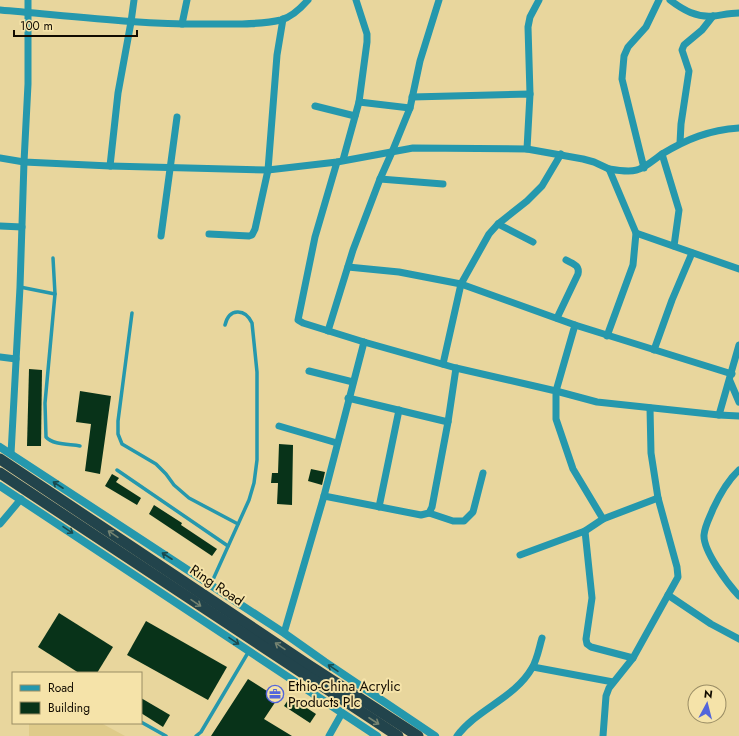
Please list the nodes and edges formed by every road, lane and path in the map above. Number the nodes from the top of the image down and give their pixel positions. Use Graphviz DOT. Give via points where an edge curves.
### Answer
graph roads {
  1 [pos="28,0"];
  2 [pos="134,0"];
  3 [pos="187,0"];
  4 [pos="308,0"];
  5 [pos="356,0"];
  6 [pos="439,0"];
  7 [pos="539,0"];
  8 [pos="659,0"];
  9 [pos="670,0"];
  10 [pos="0,10"];
  11 [pos="29,12"];
  12 [pos="739,13"];
  13 [pos="713,16"];
  14 [pos="283,19"];
  15 [pos="131,22"];
  16 [pos="182,24"];
  17 [pos="530,94"];
  18 [pos="412,97"];
  19 [pos="359,102"];
  20 [pos="315,106"];
  21 [pos="410,108"];
  22 [pos="355,116"];
  23 [pos="177,117"];
  24 [pos="739,128"];
  25 [pos="680,143"];
  26 [pos="527,149"];
  27 [pos="392,152"];
  28 [pos="561,154"];
  29 [pos="662,154"];
  30 [pos="0,158"];
  31 [pos="340,161"];
  32 [pos="24,162"];
  33 [pos="110,166"];
  34 [pos="170,168"];
  35 [pos="644,168"];
  36 [pos="609,169"];
  37 [pos="268,170"];
  38 [pos="380,179"];
  39 [pos="443,184"];
  40 [pos="498,224"];
  41 [pos="0,226"];
  42 [pos="22,227"];
  43 [pos="636,233"];
  44 [pos="209,234"];
  45 [pos="162,236"];
  46 [pos="533,242"];
  47 [pos="674,246"];
  48 [pos="692,253"];
  49 [pos="53,258"];
  50 [pos="566,260"];
  51 [pos="348,267"];
  52 [pos="739,269"];
  53 [pos="461,284"];
  54 [pos="20,286"];
  55 [pos="55,294"];
  56 [pos="132,313"];
  57 [pos="557,318"];
  58 [pos="225,325"];
  59 [pos="574,325"];
  60 [pos="328,331"];
  61 [pos="607,336"];
  62 [pos="364,342"];
  63 [pos="739,345"];
  64 [pos="654,350"];
  65 [pos="0,357"];
  66 [pos="16,359"];
  67 [pos="443,364"];
  68 [pos="456,368"];
  69 [pos="309,371"];
  70 [pos="731,378"];
  71 [pos="353,382"];
  72 [pos="556,391"];
  73 [pos="348,398"];
  74 [pos="739,402"];
  75 [pos="650,408"];
  76 [pos="399,410"];
  77 [pos="720,415"];
  78 [pos="739,416"];
  79 [pos="448,422"];
  80 [pos="279,426"];
  81 [pos="337,443"];
  82 [pos="80,446"];
  83 [pos="0,447"];
  84 [pos="11,454"];
  85 [pos="0,459"];
  86 [pos="117,470"];
  87 [pos="739,470"];
  88 [pos="0,473"];
  89 [pos="483,474"];
  90 [pos="0,486"];
  91 [pos="324,496"];
  92 [pos="658,498"];
  93 [pos="21,499"];
  94 [pos="379,507"];
  95 [pos="429,513"];
  96 [pos="603,519"];
  97 [pos="0,524"];
  98 [pos="238,524"];
  99 [pos="585,531"];
  100 [pos="228,546"];
  101 [pos="520,555"];
  102 [pos="210,585"];
  103 [pos="668,595"];
  104 [pos="739,596"];
  105 [pos="284,633"];
  106 [pos="542,638"];
  107 [pos="739,639"];
  108 [pos="249,651"];
  109 [pos="633,658"];
  110 [pos="533,667"];
  111 [pos="613,682"];
  112 [pos="342,713"];
  113 [pos="142,723"];
  114 [pos="166,736"];
  115 [pos="196,736"];
  116 [pos="330,736"];
  117 [pos="377,736"];
  118 [pos="398,736"];
  119 [pos="418,736"];
  120 [pos="435,736"];
  121 [pos="457,736"];
  122 [pos="603,736"];
  1 -- 11 [label="street"];
  2 -- 15 [label="street"];
  3 -- 16 [label="street"];
  4 -- 14 [label="street" via="296,12"];
  5 -- 19 [label="street" via="368,42"];
  6 -- 18 [label="street"];
  7 -- 17 [label="street" via="528,27"];
  8 -- 35 [label="street" via="646,27 628,47 622,66 622,79"];
  9 -- 13 [label="street" via="688,12"];
  10 -- 11 [label="street"];
  11 -- 15 [label="street"];
  11 -- 32 [label="street"];
  12 -- 13 [label="street"];
  13 -- 25 [label="street" via="682,50 689,71"];
  14 -- 16 [label="street"];
  14 -- 37 [label="street" via="277,55"];
  15 -- 16 [label="street"];
  15 -- 33 [label="street" via="118,93"];
  17 -- 18 [label="street"];
  17 -- 26 [label="street"];
  18 -- 21 [label="street"];
  19 -- 21 [label="street"];
  19 -- 22 [label="street"];
  20 -- 22 [label="street"];
  21 -- 27 [label="street"];
  22 -- 31 [label="street"];
  23 -- 34 [label="street"];
  24 -- 25 [label="street" via="706,133"];
  25 -- 29 [label="street"];
  26 -- 27 [label="street" via="413,148"];
  26 -- 28 [label="street"];
  27 -- 31 [label="street"];
  27 -- 38 [label="street"];
  28 -- 36 [label="street" via="594,162"];
  28 -- 40 [label="street" via="542,186"];
  29 -- 35 [label="street"];
  29 -- 47 [label="street" via="679,210"];
  30 -- 32 [label="street"];
  31 -- 37 [label="street"];
  31 -- 60 [label="street" via="316,237 298,319"];
  32 -- 33 [label="street"];
  32 -- 42 [label="street"];
  33 -- 34 [label="street"];
  34 -- 37 [label="street"];
  34 -- 45 [label="street"];
  35 -- 36 [label="street" via="627,172"];
  36 -- 43 [label="street"];
  37 -- 44 [label="street" via="256,229 252,235"];
  38 -- 39 [label="street"];
  38 -- 51 [label="street"];
  40 -- 46 [label="street"];
  40 -- 53 [label="street" via="489,234"];
  41 -- 42 [label="street"];
  42 -- 54 [label="street"];
  43 -- 47 [label="street"];
  43 -- 61 [label="street" via="633,265"];
  47 -- 48 [label="street"];
  48 -- 52 [label="street"];
  48 -- 64 [label="street"];
  49 -- 55 [label="lane"];
  50 -- 57 [label="street" via="579,269"];
  51 -- 53 [label="street" via="399,272"];
  51 -- 60 [label="street"];
  53 -- 57 [label="street"];
  53 -- 67 [label="street"];
  54 -- 55 [label="lane"];
  54 -- 66 [label="street"];
  55 -- 82 [label="lane" via="45,403 46,437 55,442"];
  56 -- 98 [label="lane" via="118,421 119,440 156,464 189,498"];
  57 -- 59 [label="street"];
  58 -- 98 [label="lane" via="227,316 232,313 244,313 249,316 252,322 257,372 257,460 249,500"];
  59 -- 61 [label="street"];
  59 -- 72 [label="street"];
  60 -- 62 [label="street"];
  61 -- 64 [label="street"];
  62 -- 67 [label="street"];
  62 -- 71 [label="street"];
  63 -- 70 [label="street"];
  64 -- 70 [label="street"];
  65 -- 66 [label="street"];
  66 -- 84 [label="street"];
  67 -- 68 [label="street"];
  68 -- 72 [label="street"];
  68 -- 79 [label="street"];
  69 -- 71 [label="street"];
  70 -- 74 [label="street"];
  70 -- 77 [label="street"];
  71 -- 73 [label="street"];
  72 -- 75 [label="street" via="597,402"];
  72 -- 96 [label="street" via="556,419 573,469"];
  73 -- 76 [label="street"];
  73 -- 81 [label="street"];
  75 -- 77 [label="street"];
  75 -- 92 [label="street" via="651,453"];
  76 -- 79 [label="street"];
  76 -- 94 [label="street"];
  77 -- 78 [label="street"];
  79 -- 95 [label="street"];
  80 -- 81 [label="street"];
  81 -- 91 [label="street"];
  83 -- 84 [label="street"];
  102 -- 84 [label="street, one-way"];
  119 -- 85 [label="highway, Ring Road, one-way"];
  86 -- 100 [label="lane"];
  87 -- 104 [label="street" via="719,496 704,536 708,551"];
  88 -- 118 [label="highway, Ring Road, one-way"];
  89 -- 95 [label="street" via="473,512 464,521 453,521"];
  90 -- 93 [label="street"];
  91 -- 94 [label="street"];
  91 -- 105 [label="street"];
  92 -- 96 [label="street"];
  92 -- 103 [label="street" via="677,567 678,577"];
  93 -- 97 [label="street"];
  93 -- 108 [label="street, one-way"];
  94 -- 95 [label="street" via="421,515"];
  96 -- 99 [label="street"];
  98 -- 100 [label="lane"];
  99 -- 101 [label="street"];
  99 -- 109 [label="street" via="592,598 587,644"];
  100 -- 102 [label="lane"];
  102 -- 105 [label="street"];
  103 -- 107 [label="street"];
  103 -- 109 [label="street"];
  120 -- 105 [label="street, one-way"];
  106 -- 110 [label="street"];
  108 -- 112 [label="street"];
  108 -- 115 [label="lane" via="201,732"];
  109 -- 111 [label="street"];
  110 -- 111 [label="street"];
  110 -- 121 [label="street" via="520,684 480,714"];
  111 -- 122 [label="street" via="606,696"];
  112 -- 116 [label="street"];
  112 -- 117 [label="street"];
  113 -- 114 [label="lane"];
}
